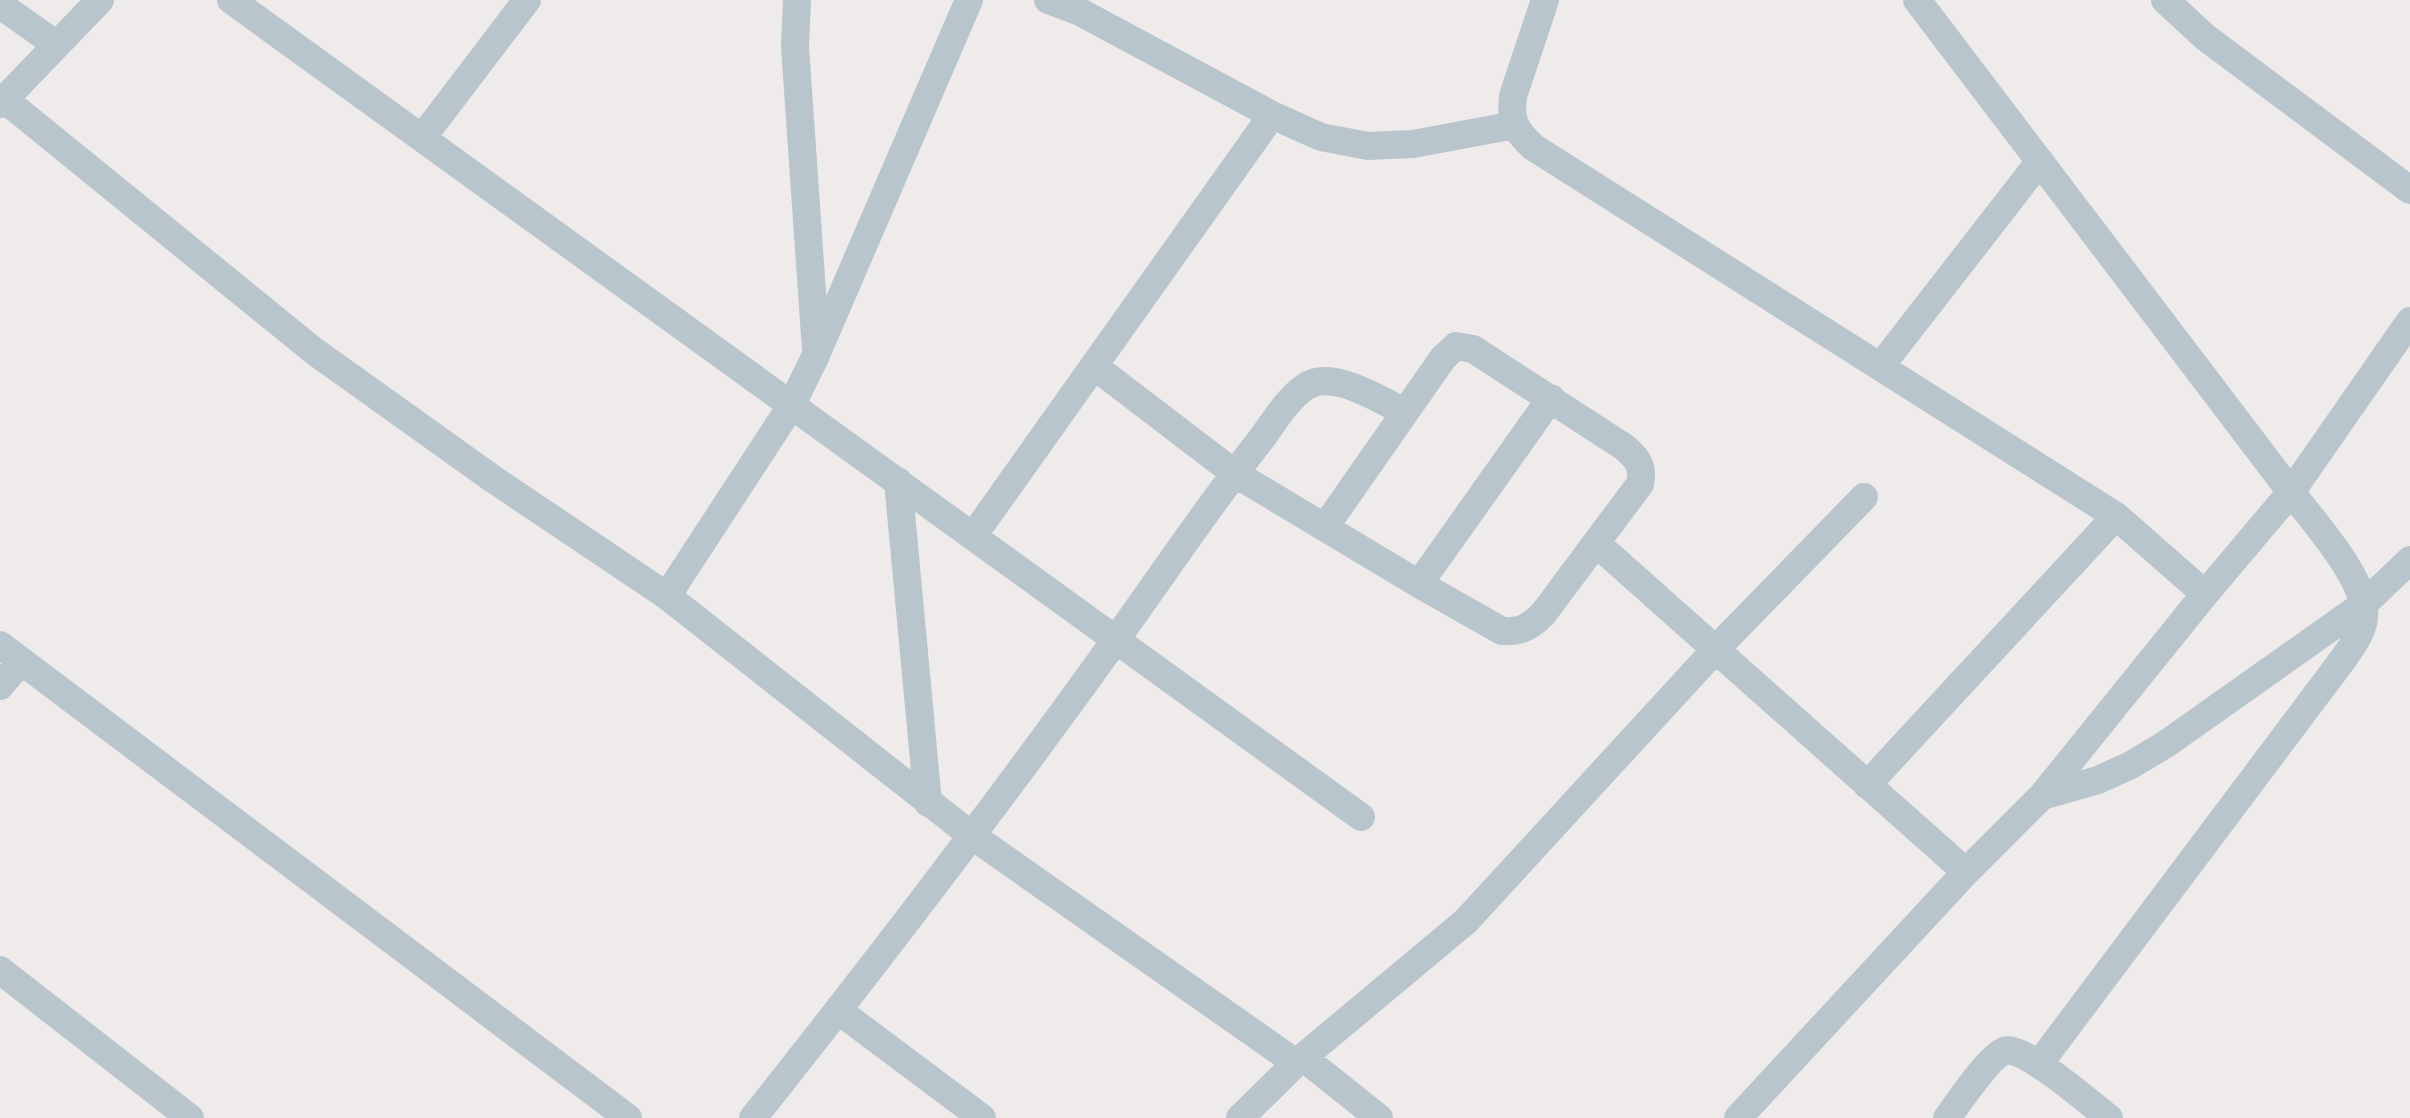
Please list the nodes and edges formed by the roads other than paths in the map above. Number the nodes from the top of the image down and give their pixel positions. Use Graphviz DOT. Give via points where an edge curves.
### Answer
graph roads {
  1 [pos="100,0"];
  2 [pos="231,0"];
  3 [pos="527,0"];
  4 [pos="797,0"];
  5 [pos="969,0"];
  6 [pos="1048,0"];
  7 [pos="1916,0"];
  8 [pos="2165,0"];
  9 [pos="1537,3"];
  10 [pos="0,5"];
  11 [pos="58,45"];
  12 [pos="2,101"];
  13 [pos="1272,115"];
  14 [pos="1515,125"];
  15 [pos="422,138"];
  16 [pos="2040,161"];
  17 [pos="2410,190"];
  18 [pos="2410,322"];
  19 [pos="816,356"];
  20 [pos="1094,366"];
  21 [pos="1880,367"];
  22 [pos="1551,398"];
  23 [pos="790,406"];
  24 [pos="1405,412"];
  25 [pos="1234,473"];
  26 [pos="898,481"];
  27 [pos="2291,492"];
  28 [pos="1864,497"];
  29 [pos="2116,516"];
  30 [pos="1324,527"];
  31 [pos="973,536"];
  32 [pos="1597,544"];
  33 [pos="2410,560"];
  34 [pos="1419,584"];
  35 [pos="2205,594"];
  36 [pos="667,596"];
  37 [pos="2364,604"];
  38 [pos="1115,641"];
  39 [pos="1715,650"];
  40 [pos="10,653"];
  41 [pos="0,686"];
  42 [pos="1867,784"];
  43 [pos="2042,796"];
  44 [pos="928,802"];
  45 [pos="1361,817"];
  46 [pos="971,835"];
  47 [pos="1966,872"];
  48 [pos="0,970"];
  49 [pos="839,1011"];
  50 [pos="1296,1063"];
  51 [pos="2039,1064"];
  52 [pos="190,1118"];
  53 [pos="628,1118"];
  54 [pos="753,1118"];
  55 [pos="982,1118"];
  56 [pos="1240,1118"];
  57 [pos="1379,1118"];
  58 [pos="1738,1118"];
  59 [pos="1947,1118"];
  60 [pos="2109,1118"];
  1 -- 11 [label="street"];
  2 -- 15 [label="street"];
  3 -- 15 [label="street"];
  4 -- 19 [label="street" via="795,47"];
  5 -- 19 [label="street"];
  6 -- 13 [label="street" via="1080,12"];
  7 -- 16 [label="street"];
  8 -- 17 [label="street" via="2205,37"];
  9 -- 14 [label="street" via="1513,96 1511,112"];
  10 -- 11 [label="street"];
  11 -- 12 [label="street"];
  12 -- 36 [label="street" via="314,351 493,479"];
  13 -- 14 [label="street" via="1321,137 1368,146 1413,144"];
  13 -- 20 [label="street"];
  14 -- 21 [label="street" via="1533,147"];
  15 -- 23 [label="street"];
  16 -- 21 [label="street"];
  16 -- 27 [label="street"];
  18 -- 27 [label="street"];
  19 -- 23 [label="street"];
  20 -- 25 [label="street"];
  20 -- 31 [label="street"];
  21 -- 29 [label="street"];
  22 -- 24 [label="street" via="1473,349 1463,346 1449,350"];
  22 -- 32 [label="street" via="1624,446 1640,464 1640,484"];
  22 -- 34 [label="street"];
  23 -- 26 [label="street"];
  23 -- 36 [label="street"];
  24 -- 25 [label="street" via="1347,385 1319,381 1306,386 1294,398"];
  24 -- 30 [label="street"];
  25 -- 30 [label="street"];
  25 -- 38 [label="street"];
  26 -- 31 [label="street"];
  26 -- 44 [label="street"];
  27 -- 35 [label="street"];
  27 -- 37 [label="street" via="2346,566 2361,591"];
  28 -- 39 [label="street"];
  29 -- 35 [label="street"];
  29 -- 42 [label="street"];
  30 -- 34 [label="street"];
  31 -- 38 [label="street"];
  32 -- 34 [label="street" via="1543,614 1518,632 1502,631"];
  32 -- 39 [label="street"];
  33 -- 37 [label="street"];
  35 -- 43 [label="street"];
  36 -- 44 [label="street"];
  37 -- 43 [label="street" via="2166,744 2131,765 2098,780"];
  37 -- 51 [label="street" via="2364,619 2358,637 2344,658"];
  38 -- 45 [label="street"];
  38 -- 46 [label="street"];
  39 -- 42 [label="street"];
  39 -- 50 [label="street" via="1466,921"];
  40 -- 41 [label="street"];
  40 -- 53 [label="street"];
  42 -- 47 [label="street"];
  43 -- 47 [label="street"];
  44 -- 46 [label="street"];
  46 -- 49 [label="street"];
  46 -- 50 [label="street"];
  47 -- 58 [label="street"];
  48 -- 52 [label="street"];
  49 -- 54 [label="street"];
  49 -- 55 [label="street"];
  50 -- 56 [label="street"];
  50 -- 57 [label="street" via="1305,1059"];
  51 -- 59 [label="street" via="2012,1049 1998,1054"];
  51 -- 60 [label="street"];
}
